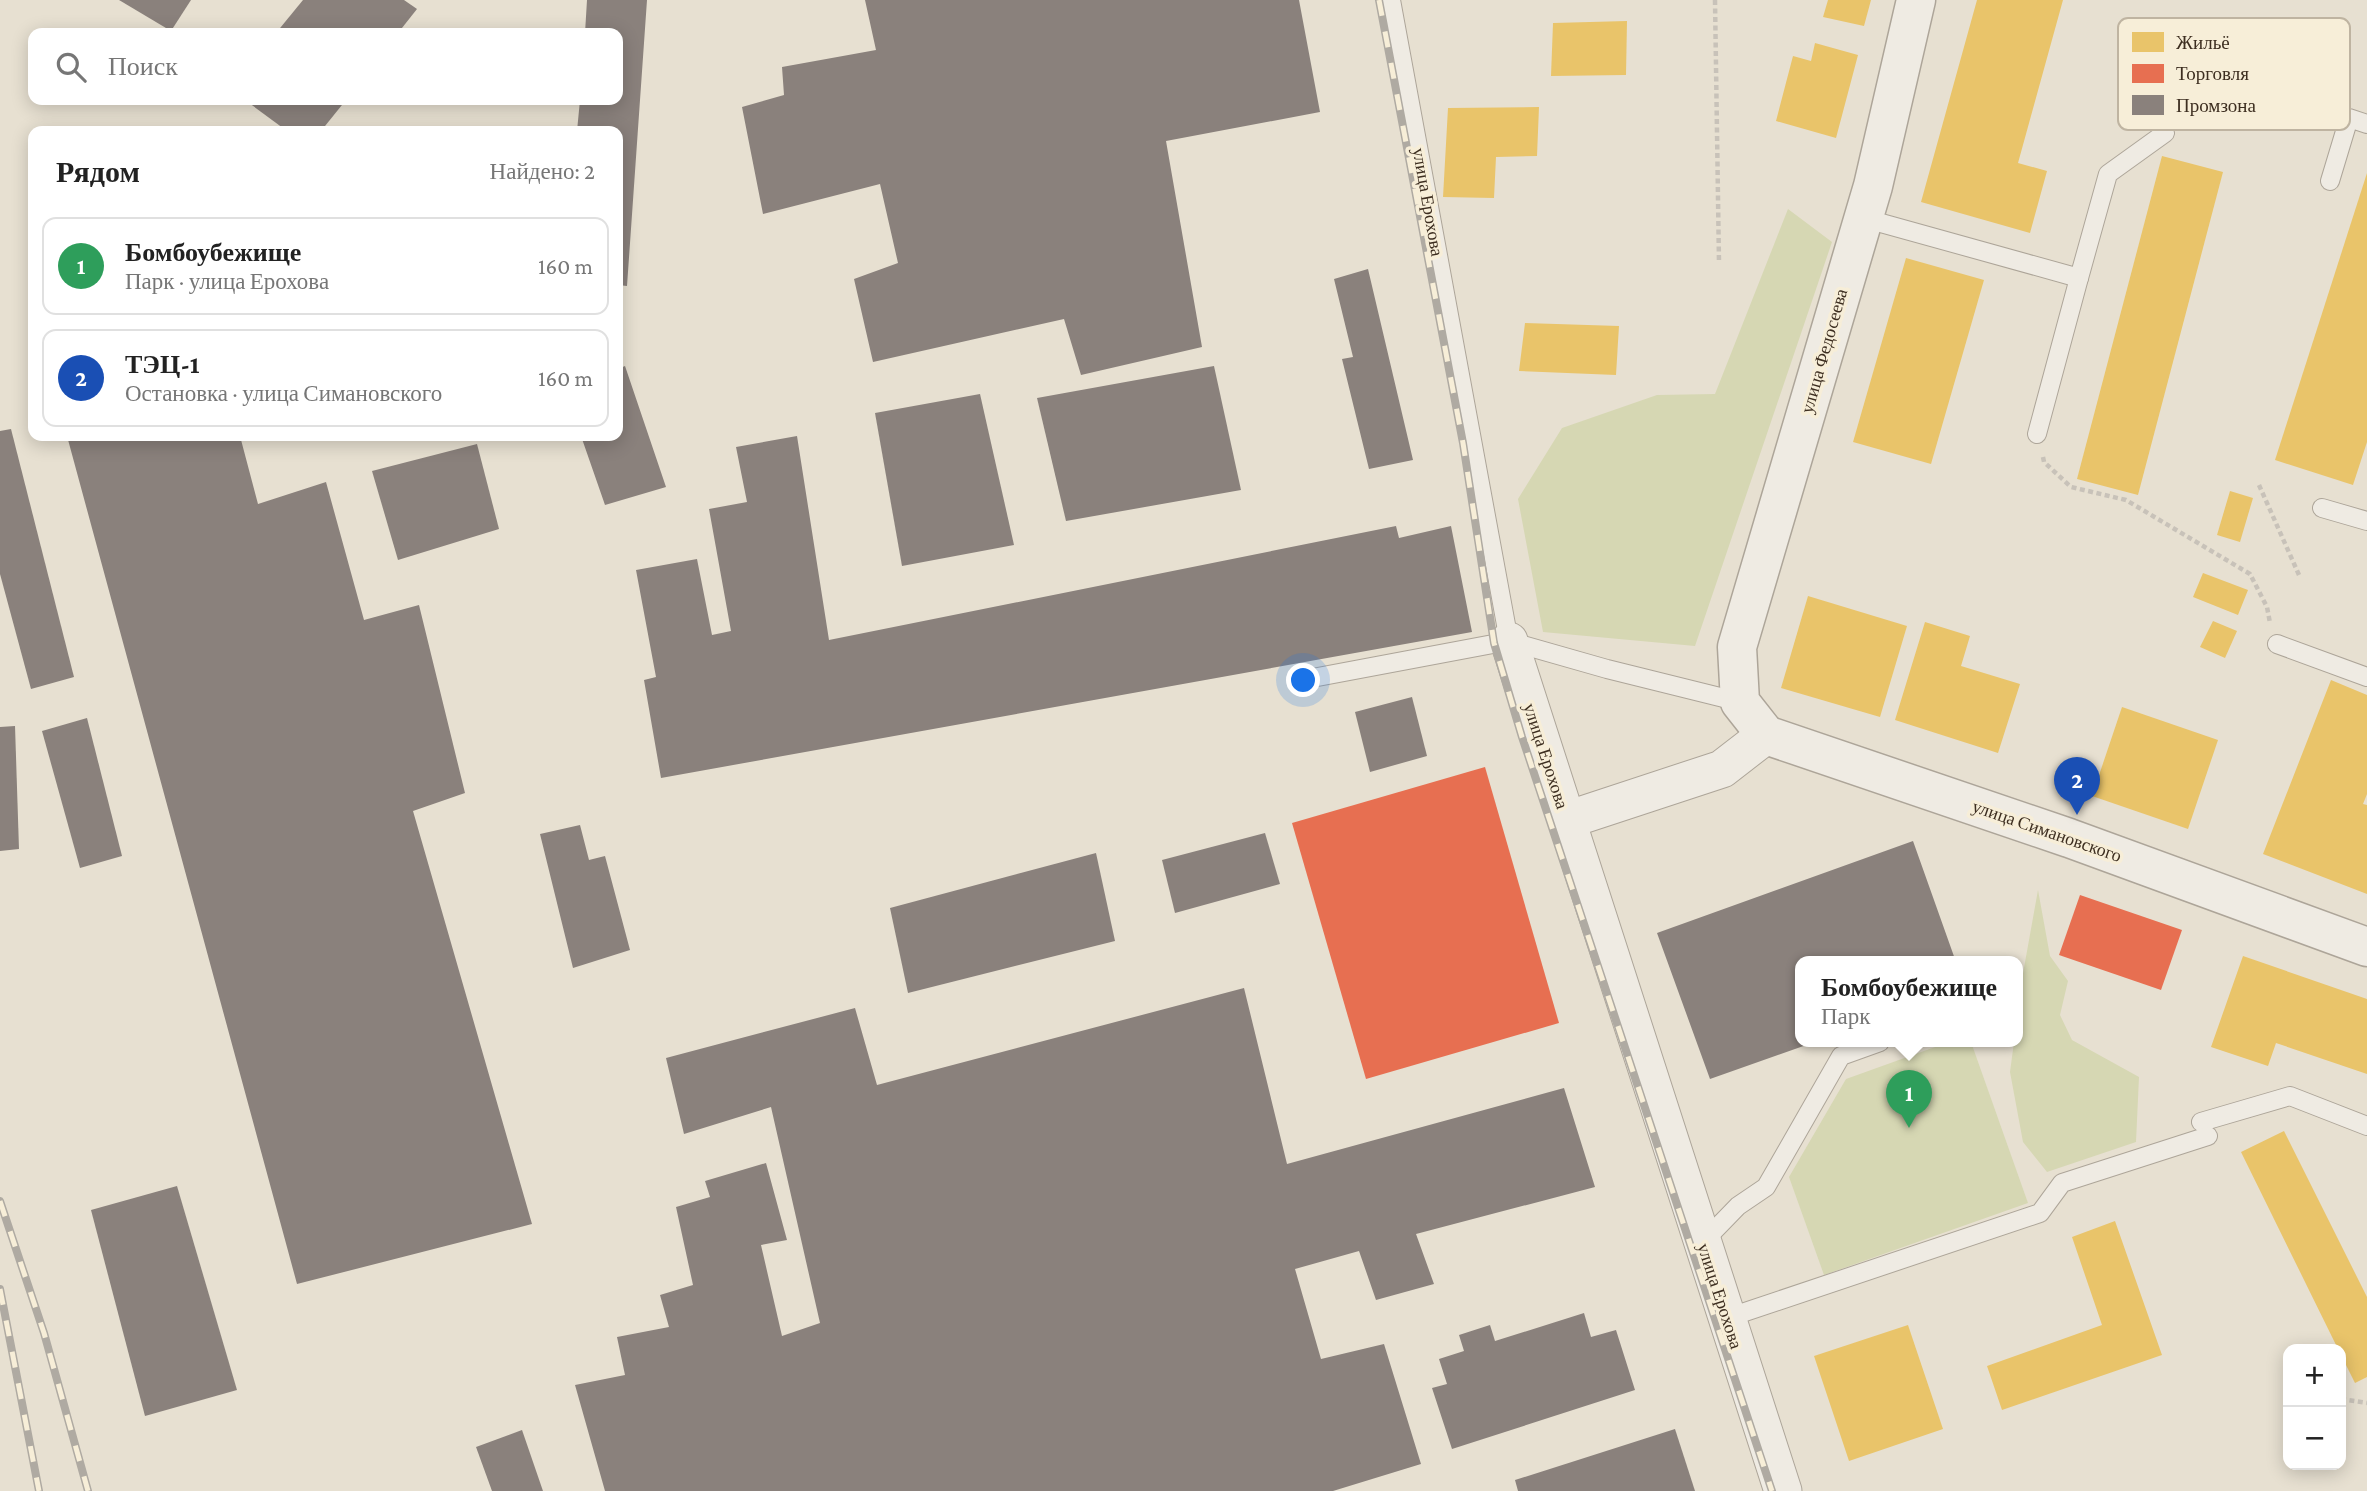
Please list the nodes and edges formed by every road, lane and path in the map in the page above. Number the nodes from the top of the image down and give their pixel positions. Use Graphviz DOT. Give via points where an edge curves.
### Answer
graph roads {
  1 [pos="1391,0"];
  2 [pos="1715,0"];
  3 [pos="1916,0"];
  4 [pos="2350,118"];
  5 [pos="2367,124"];
  6 [pos="2345,130"];
  7 [pos="2165,132"];
  8 [pos="2330,181"];
  9 [pos="1863,218"];
  10 [pos="1719,263"];
  11 [pos="2079,278"];
  12 [pos="2037,434"];
  13 [pos="2259,485"];
  14 [pos="2322,508"];
  15 [pos="2367,521"];
  16 [pos="2300,575"];
  17 [pos="2275,639"];
  18 [pos="1509,642"];
  19 [pos="2367,677"];
  20 [pos="1307,679"];
  21 [pos="1740,702"];
  22 [pos="1766,735"];
  23 [pos="1567,820"];
  24 [pos="2367,947"];
  25 [pos="1866,1047"];
  26 [pos="2367,1126"];
  27 [pos="1703,1242"];
  28 [pos="1727,1318"];
  29 [pos="2346,1400"];
  30 [pos="2367,1403"];
  31 [pos="1783,1491"];
  1 -- 18 [label="lane, улица Ерохова"];
  2 -- 10 [label="path"];
  3 -- 9 [label="street, улица Федосеева"];
  4 -- 5 [label="lane"];
  6 -- 8 [label="lane"];
  7 -- 11 [label="lane" via="2108,174"];
  9 -- 11 [label="lane"];
  9 -- 21 [label="street, улица Федосеева" via="1737,646"];
  11 -- 12 [label="lane"];
  12 -- 17 [label="path" via="2044,462 2071,487 2126,499 2250,574 2267,607"];
  13 -- 16 [label="path"];
  14 -- 15 [label="lane"];
  17 -- 19 [label="lane"];
  18 -- 20 [label="lane"];
  18 -- 21 [label="lane"];
  18 -- 23 [label="street, улица Ерохова"];
  21 -- 22 [label="street"];
  22 -- 23 [label="street" via="1722,769"];
  22 -- 24 [label="street, улица Симановского" via="2069,838"];
  23 -- 27 [label="street, улица Ерохова"];
  25 -- 27 [label="lane" via="1842,1056 1766,1187 1738,1206"];
  26 -- 28 [label="lane" via="2290,1096 2062,1183 2040,1213"];
  27 -- 28 [label="street, улица Ерохова"];
  28 -- 31 [label="street, улица Ерохова"];
  29 -- 30 [label="path"];
}
